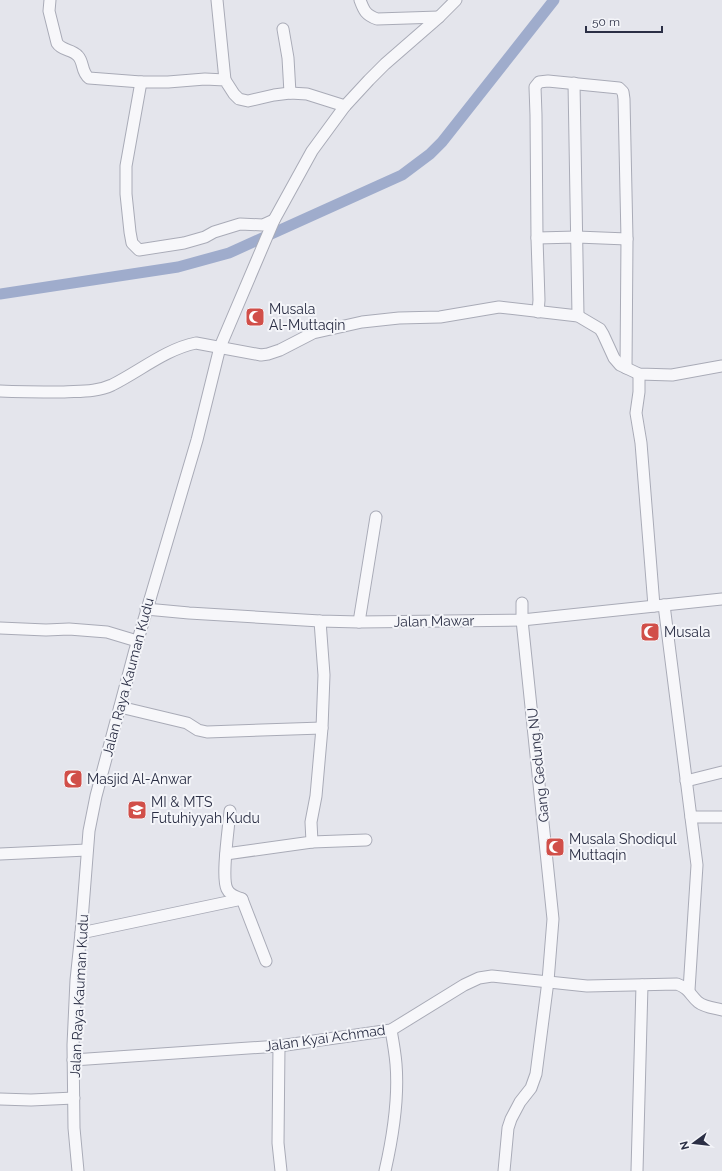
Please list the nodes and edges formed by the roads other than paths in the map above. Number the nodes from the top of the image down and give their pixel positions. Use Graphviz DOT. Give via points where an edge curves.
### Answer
graph roads {
  1 [pos="50,0"];
  2 [pos="217,0"];
  3 [pos="360,0"];
  4 [pos="456,0"];
  5 [pos="439,17"];
  6 [pos="283,29"];
  7 [pos="225,80"];
  8 [pos="142,82"];
  9 [pos="574,83"];
  10 [pos="290,94"];
  11 [pos="345,106"];
  12 [pos="274,220"];
  13 [pos="577,237"];
  14 [pos="537,238"];
  15 [pos="627,239"];
  16 [pos="538,312"];
  17 [pos="578,316"];
  18 [pos="220,347"];
  19 [pos="722,366"];
  20 [pos="626,368"];
  21 [pos="639,374"];
  22 [pos="0,391"];
  23 [pos="376,517"];
  24 [pos="722,599"];
  25 [pos="522,603"];
  26 [pos="659,605"];
  27 [pos="146,609"];
  28 [pos="522,620"];
  29 [pos="320,621"];
  30 [pos="359,622"];
  31 [pos="0,628"];
  32 [pos="137,641"];
  33 [pos="120,707"];
  34 [pos="322,728"];
  35 [pos="722,772"];
  36 [pos="686,781"];
  37 [pos="230,811"];
  38 [pos="691,817"];
  39 [pos="722,817"];
  40 [pos="366,840"];
  41 [pos="312,842"];
  42 [pos="87,850"];
  43 [pos="0,854"];
  44 [pos="226,854"];
  45 [pos="242,899"];
  46 [pos="81,933"];
  47 [pos="266,961"];
  48 [pos="548,981"];
  49 [pos="642,985"];
  50 [pos="689,990"];
  51 [pos="722,1010"];
  52 [pos="392,1030"];
  53 [pos="279,1046"];
  54 [pos="73,1060"];
  55 [pos="74,1098"];
  56 [pos="0,1099"];
  57 [pos="78,1171"];
  58 [pos="281,1171"];
  59 [pos="385,1171"];
  60 [pos="504,1171"];
  61 [pos="637,1171"];
  1 -- 8 [label="street" via="49,11 57,43 79,56 86,76 94,79"];
  2 -- 7 [label="street"];
  3 -- 5 [label="street" via="368,15 377,19"];
  4 -- 5 [label="street"];
  5 -- 11 [label="street" via="385,64"];
  6 -- 10 [label="street"];
  7 -- 8 [label="street"];
  7 -- 10 [label="street" via="239,99 248,101 274,94"];
  8 -- 12 [label="street" via="126,166 126,194 132,243 139,250 184,243 240,224 263,225"];
  9 -- 13 [label="street"];
  9 -- 14 [label="street" via="542,82 535,87"];
  9 -- 15 [label="street" via="619,88 623,92"];
  10 -- 11 [label="street" via="307,94"];
  11 -- 12 [label="street" via="312,151"];
  12 -- 18 [label="street, Jalan Raya Kauman Kudu"];
  13 -- 14 [label="street"];
  13 -- 15 [label="street"];
  13 -- 17 [label="street"];
  14 -- 16 [label="street"];
  15 -- 20 [label="street"];
  16 -- 17 [label="street"];
  16 -- 18 [label="street" via="499,307 440,317 362,322 313,333 280,350 261,355"];
  17 -- 20 [label="street" via="600,329 614,358"];
  18 -- 22 [label="street" via="196,342 189,344 112,385 94,390"];
  18 -- 27 [label="street, Jalan Raya Kauman Kudu" via="197,440"];
  19 -- 21 [label="street" via="672,375"];
  20 -- 21 [label="street"];
  21 -- 26 [label="street" via="636,413"];
  23 -- 30 [label="street"];
  24 -- 26 [label="street, Jalan Mawar"];
  25 -- 28 [label="street, Gang Gedung NU"];
  26 -- 28 [label="street, Jalan Mawar"];
  26 -- 36 [label="street"];
  27 -- 29 [label="street, Jalan Mawar"];
  27 -- 32 [label="street, Jalan Raya Kauman Kudu"];
  28 -- 30 [label="street, Jalan Mawar"];
  28 -- 48 [label="street, Gang Gedung NU" via="553,919"];
  29 -- 30 [label="street, Jalan Mawar"];
  29 -- 34 [label="street" via="324,675"];
  31 -- 32 [label="street" via="107,632"];
  32 -- 33 [label="street, Jalan Raya Kauman Kudu"];
  33 -- 34 [label="street" via="187,723 207,732"];
  33 -- 42 [label="street, Jalan Raya Kauman Kudu" via="96,796"];
  34 -- 41 [label="street" via="311,822"];
  35 -- 36 [label="street"];
  36 -- 38 [label="street"];
  37 -- 44 [label="street"];
  38 -- 39 [label="street"];
  38 -- 50 [label="street" via="697,864"];
  40 -- 41 [label="street"];
  41 -- 44 [label="street"];
  42 -- 43 [label="street"];
  42 -- 46 [label="street, Jalan Raya Kauman Kudu"];
  44 -- 45 [label="street" via="227,890"];
  45 -- 46 [label="street"];
  45 -- 47 [label="street"];
  46 -- 54 [label="street, Jalan Raya Kauman Kudu" via="76,980"];
  48 -- 49 [label="street, Jalan Kyai Achmad" via="587,986"];
  48 -- 52 [label="street, Jalan Kyai Achmad" via="492,976 479,978"];
  48 -- 60 [label="street, Gang Gedung NU" via="535,1078 532,1088 510,1119"];
  49 -- 50 [label="street, Jalan Kyai Achmad" via="677,984"];
  49 -- 61 [label="street"];
  50 -- 51 [label="street" via="699,1003"];
  52 -- 53 [label="street, Jalan Kyai Achmad"];
  52 -- 59 [label="street" via="396,1063 396,1109"];
  53 -- 54 [label="street, Jalan Kyai Achmad"];
  53 -- 58 [label="street" via="278,1144"];
  54 -- 55 [label="street, Jalan Raya Kauman Kudu"];
  55 -- 56 [label="street"];
  55 -- 57 [label="street, Jalan Raya Kauman Kudu"];
}
